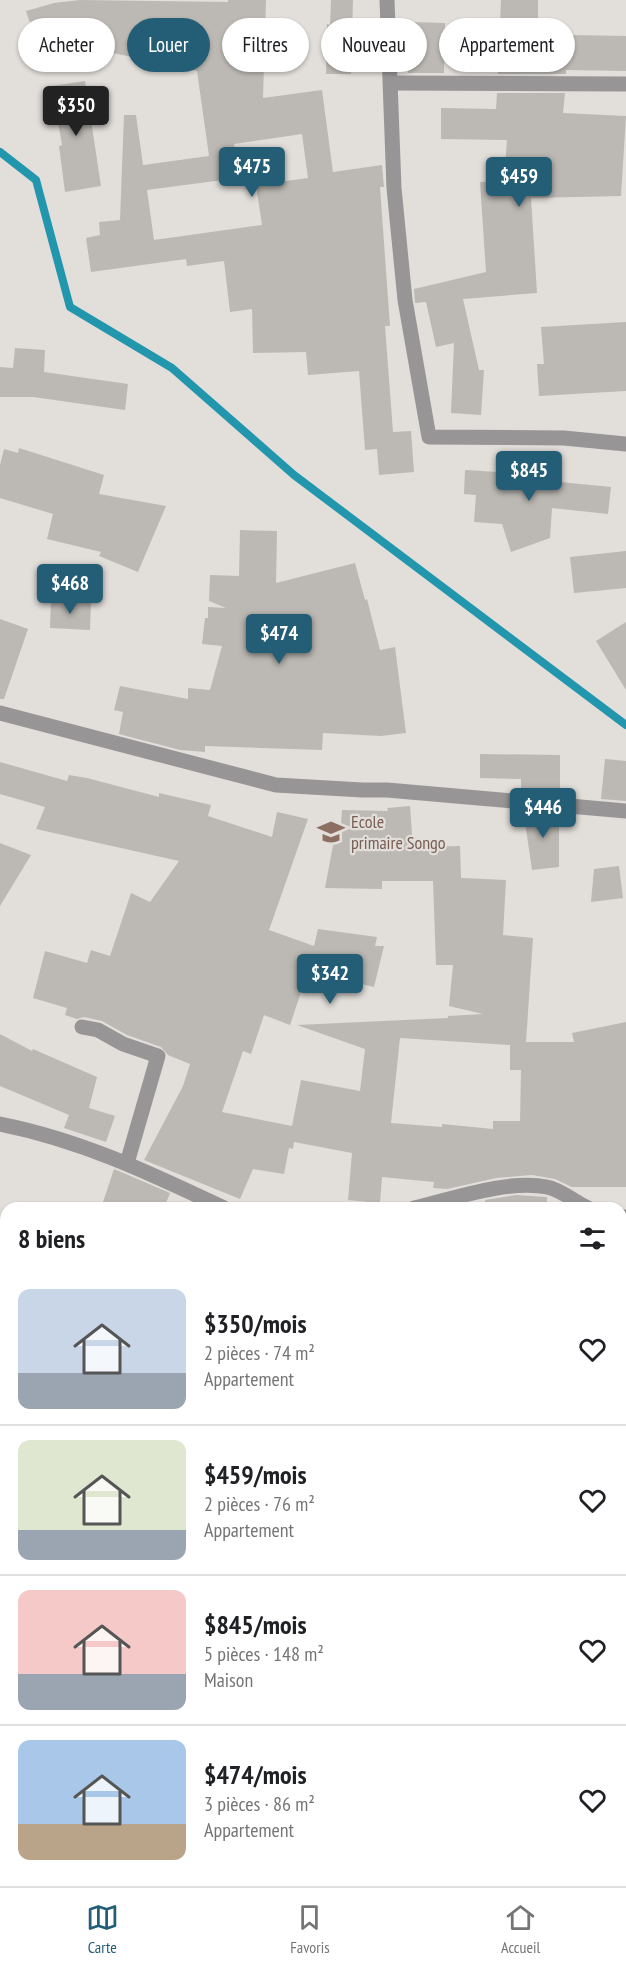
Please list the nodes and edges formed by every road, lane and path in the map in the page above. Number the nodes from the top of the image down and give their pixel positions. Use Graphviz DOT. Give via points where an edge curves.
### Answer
graph roads {
  1 [pos="387,0"];
  2 [pos="391,83"];
  3 [pos="626,84"];
  4 [pos="626,444"];
  5 [pos="0,713"];
  6 [pos="626,811"];
  7 [pos="82,1028"];
  8 [pos="0,1124"];
  9 [pos="127,1162"];
  10 [pos="211,1202"];
  11 [pos="439,1202"];
  12 [pos="576,1202"];
  1 -- 2 [label="street"];
  2 -- 3 [label="street"];
  2 -- 4 [label="street" via="394,188 405,300 429,437 564,438"];
  5 -- 6 [label="street" via="276,785 387,790"];
  7 -- 9 [label="street" via="98,1030 158,1056"];
  8 -- 9 [label="street" via="41,1132"];
  9 -- 10 [label="street"];
  11 -- 12 [label="street" via="498,1188 528,1186 547,1187"];
}
